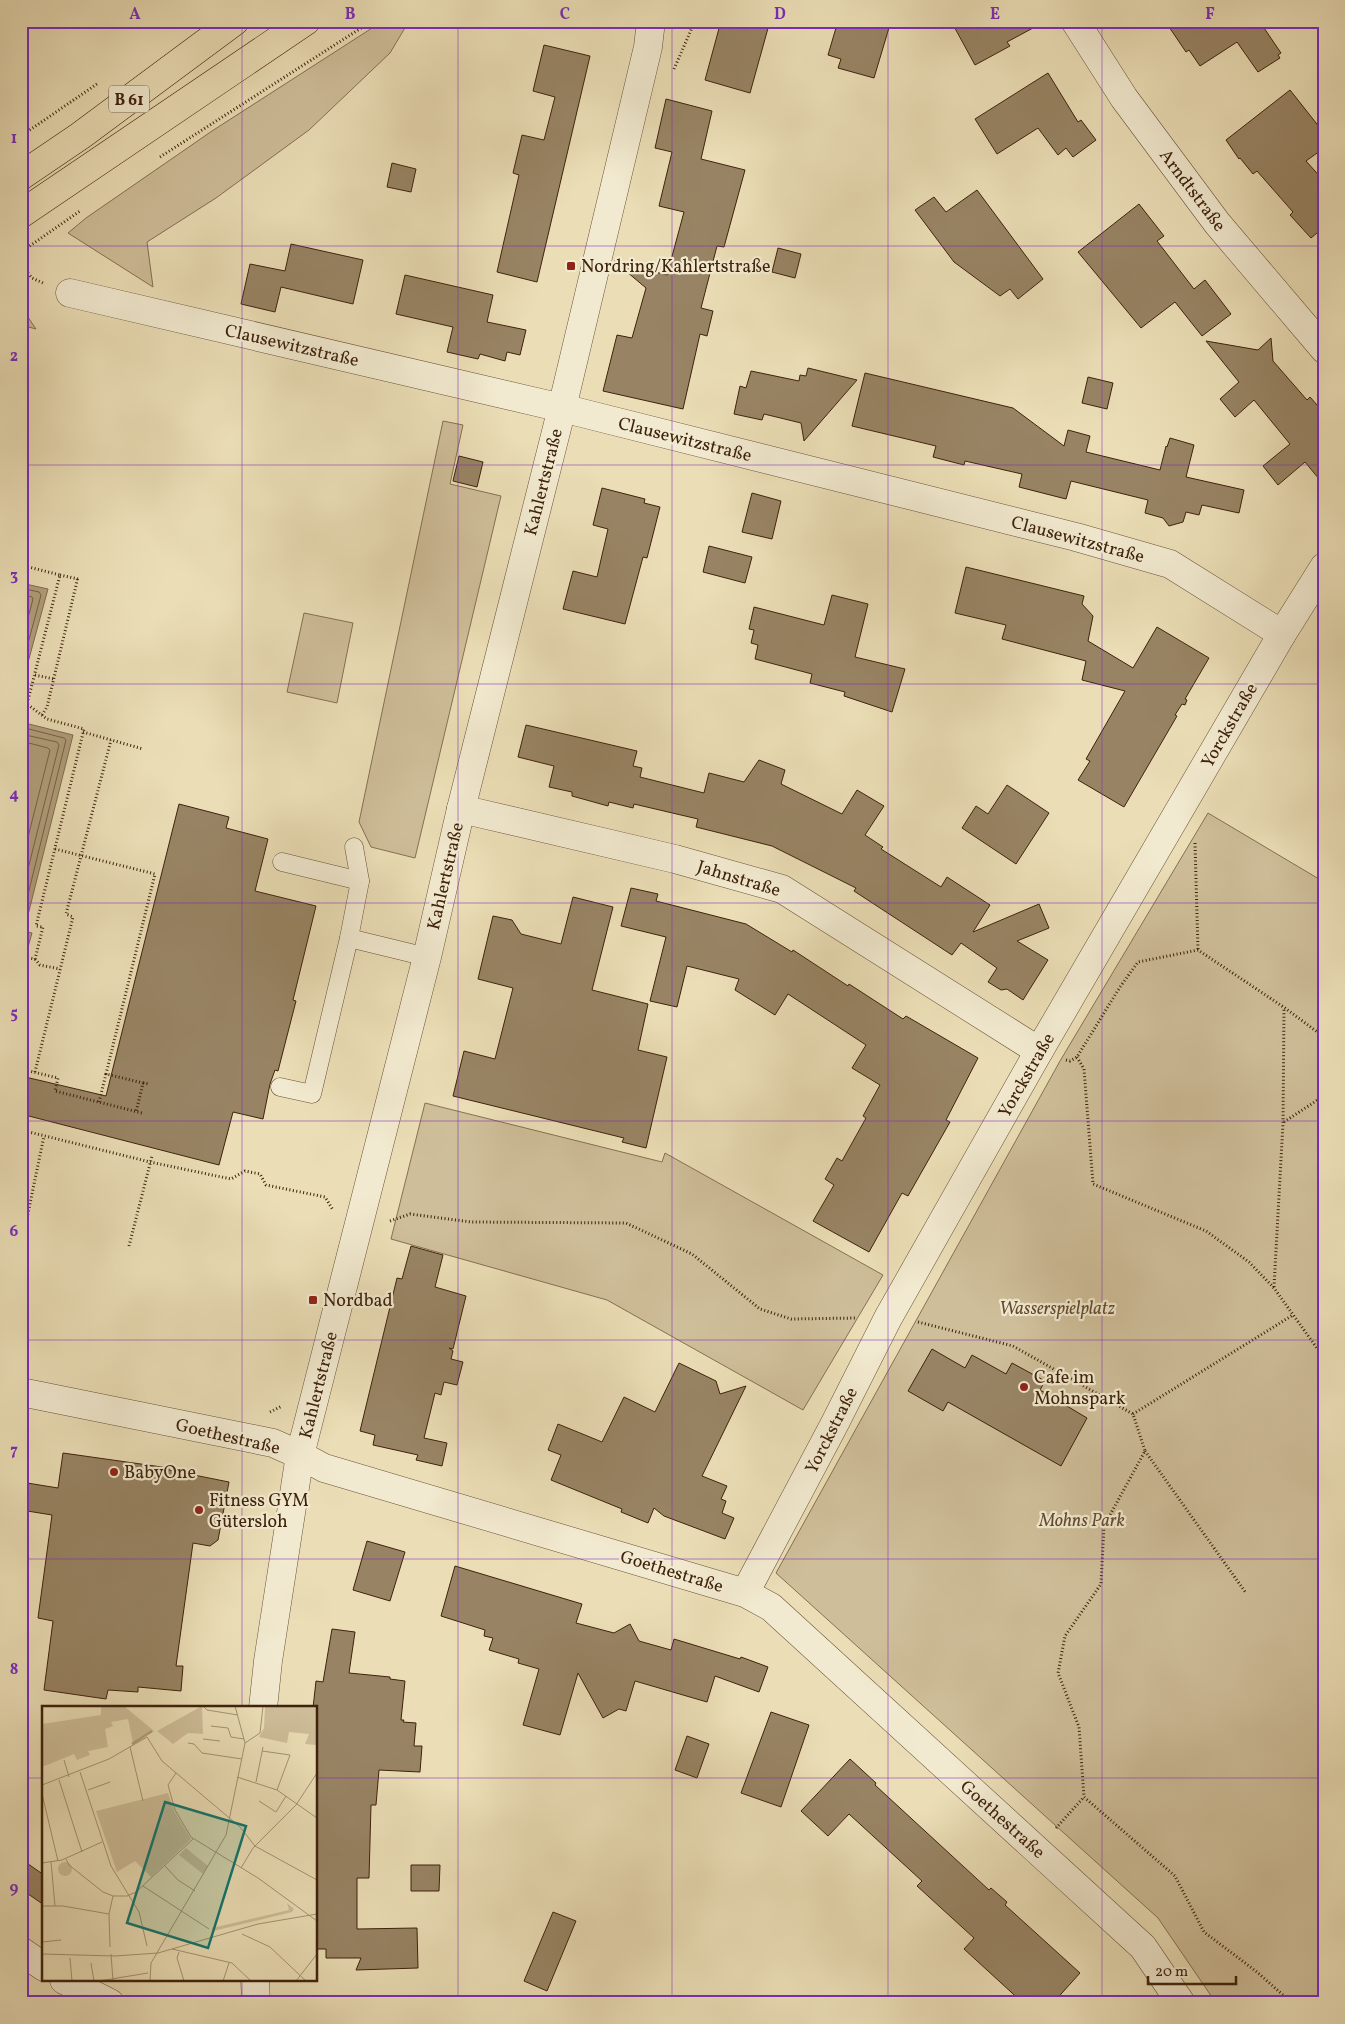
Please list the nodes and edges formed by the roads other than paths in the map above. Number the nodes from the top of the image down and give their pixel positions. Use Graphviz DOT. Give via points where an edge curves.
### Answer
graph roads {
  1 [pos="235,21"];
  2 [pos="306,21"];
  3 [pos="658,21"];
  4 [pos="1075,21"];
  5 [pos="649,34"];
  6 [pos="21,176"];
  7 [pos="21,214"];
  8 [pos="70,293"];
  9 [pos="1324,349"];
  10 [pos="562,408"];
  11 [pos="1324,567"];
  12 [pos="1282,634"];
  13 [pos="461,809"];
  14 [pos="354,847"];
  15 [pos="282,862"];
  16 [pos="360,881"];
  17 [pos="349,938"];
  18 [pos="427,956"];
  19 [pos="1051,1055"];
  20 [pos="280,1088"];
  21 [pos="21,1392"];
  22 [pos="300,1455"];
  23 [pos="745,1593"];
  24 [pos="263,1706"];
  25 [pos="21,1951"];
  26 [pos="42,1967"];
  27 [pos="68,1982"];
  28 [pos="255,1982"];
  29 [pos="110,2003"];
  30 [pos="256,2003"];
  31 [pos="1181,2003"];
  1 -- 6 [label="main road, B 61"];
  2 -- 7 [label="main road, B 61"];
  3 -- 5 [label="street, Kahlertstraße"];
  4 -- 9 [label="street, Arndtstraße" via="1124,98 1217,223"];
  5 -- 10 [label="street, Kahlertstraße"];
  8 -- 10 [label="street, Clausewitzstraße"];
  10 -- 12 [label="street, Clausewitzstraße" via="1170,564"];
  10 -- 13 [label="street, Kahlertstraße"];
  11 -- 12 [label="street, Yorckstraße"];
  12 -- 19 [label="street, Yorckstraße" via="1171,824"];
  13 -- 18 [label="street, Kahlertstraße"];
  13 -- 19 [label="street, Jahnstraße" via="675,859 782,889"];
  14 -- 16 [label="lane"];
  15 -- 16 [label="lane"];
  16 -- 17 [label="lane"];
  17 -- 18 [label="lane"];
  17 -- 20 [label="lane" via="312,1094"];
  18 -- 22 [label="street, Kahlertstraße"];
  19 -- 23 [label="street, Yorckstraße" via="888,1318"];
  21 -- 22 [label="street, Goethestraße" via="273,1443"];
  22 -- 23 [label="street, Goethestraße" via="324,1468"];
  22 -- 24 [label="street, Kahlertstraße"];
  23 -- 31 [label="street, Goethestraße" via="771,1607 1143,1947"];
  25 -- 26 [label="street"];
  27 -- 29 [label="street"];
  28 -- 30 [label="street"];
}
